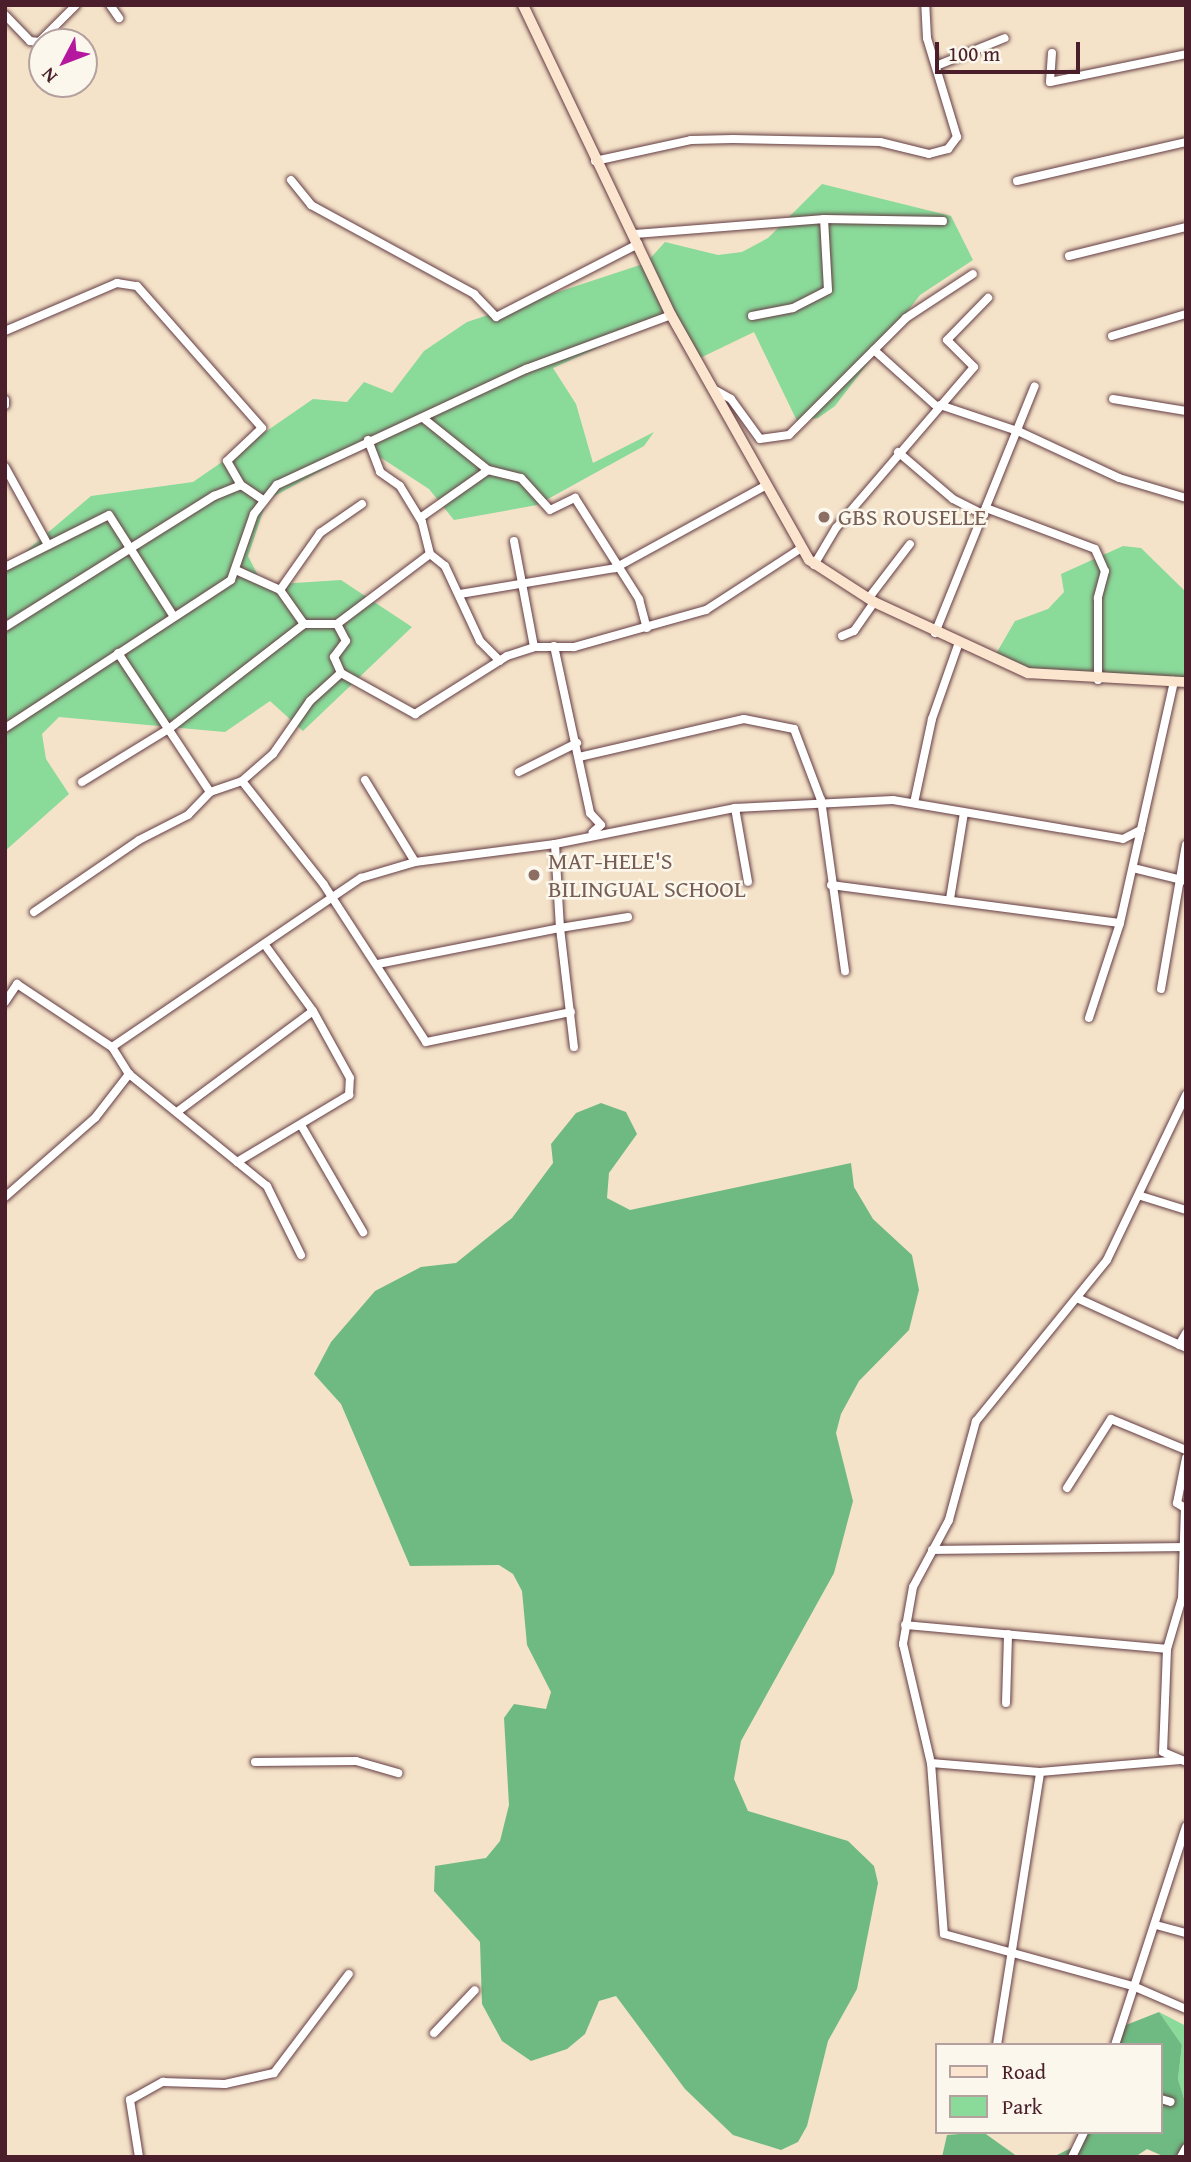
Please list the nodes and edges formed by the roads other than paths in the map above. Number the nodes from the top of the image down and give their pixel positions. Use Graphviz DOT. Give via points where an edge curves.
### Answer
graph roads {
  1 [pos="76,5"];
  2 [pos="110,5"];
  3 [pos="523,5"];
  4 [pos="925,5"];
  5 [pos="5,15"];
  6 [pos="119,18"];
  7 [pos="1004,38"];
  8 [pos="1052,53"];
  9 [pos="1186,54"];
  10 [pos="936,66"];
  11 [pos="1186,142"];
  12 [pos="595,161"];
  13 [pos="291,180"];
  14 [pos="1017,181"];
  15 [pos="824,219"];
  16 [pos="943,221"];
  17 [pos="1186,227"];
  18 [pos="636,239"];
  19 [pos="1069,256"];
  20 [pos="973,274"];
  21 [pos="988,298"];
  22 [pos="1186,314"];
  23 [pos="671,315"];
  24 [pos="752,316"];
  25 [pos="5,331"];
  26 [pos="1112,336"];
  27 [pos="873,350"];
  28 [pos="1035,386"];
  29 [pos="712,389"];
  30 [pos="1113,400"];
  31 [pos="937,405"];
  32 [pos="1186,411"];
  33 [pos="422,418"];
  34 [pos="1020,432"];
  35 [pos="368,440"];
  36 [pos="898,452"];
  37 [pos="5,467"];
  38 [pos="488,470"];
  39 [pos="241,485"];
  40 [pos="765,486"];
  41 [pos="1186,498"];
  42 [pos="262,499"];
  43 [pos="362,504"];
  44 [pos="985,512"];
  45 [pos="420,518"];
  46 [pos="514,541"];
  47 [pos="910,544"];
  48 [pos="48,545"];
  49 [pos="128,548"];
  50 [pos="800,549"];
  51 [pos="430,554"];
  52 [pos="814,565"];
  53 [pos="5,567"];
  54 [pos="615,568"];
  55 [pos="238,571"];
  56 [pos="520,586"];
  57 [pos="280,590"];
  58 [pos="460,594"];
  59 [pos="871,601"];
  60 [pos="172,614"];
  61 [pos="304,624"];
  62 [pos="337,624"];
  63 [pos="5,627"];
  64 [pos="647,628"];
  65 [pos="934,633"];
  66 [pos="842,636"];
  67 [pos="958,645"];
  68 [pos="554,646"];
  69 [pos="574,647"];
  70 [pos="534,648"];
  71 [pos="118,653"];
  72 [pos="500,661"];
  73 [pos="562,664"];
  74 [pos="341,673"];
  75 [pos="1098,680"];
  76 [pos="1180,681"];
  77 [pos="5,728"];
  78 [pos="170,728"];
  79 [pos="577,743"];
  80 [pos="579,757"];
  81 [pos="519,772"];
  82 [pos="365,780"];
  83 [pos="242,781"];
  84 [pos="82,782"];
  85 [pos="210,792"];
  86 [pos="821,800"];
  87 [pos="915,803"];
  88 [pos="736,808"];
  89 [pos="964,813"];
  90 [pos="1141,830"];
  91 [pos="590,834"];
  92 [pos="555,844"];
  93 [pos="1186,845"];
  94 [pos="415,862"];
  95 [pos="1132,868"];
  96 [pos="1183,880"];
  97 [pos="748,882"];
  98 [pos="831,885"];
  99 [pos="950,899"];
  100 [pos="331,904"];
  101 [pos="34,912"];
  102 [pos="628,917"];
  103 [pos="1120,923"];
  104 [pos="560,929"];
  105 [pos="267,948"];
  106 [pos="378,964"];
  107 [pos="845,971"];
  108 [pos="1161,989"];
  109 [pos="5,1002"];
  110 [pos="313,1011"];
  111 [pos="571,1012"];
  112 [pos="1089,1018"];
  113 [pos="112,1047"];
  114 [pos="574,1047"];
  115 [pos="129,1074"];
  116 [pos="1186,1095"];
  117 [pos="177,1112"];
  118 [pos="301,1125"];
  119 [pos="237,1162"];
  120 [pos="1140,1196"];
  121 [pos="5,1197"];
  122 [pos="1186,1210"];
  123 [pos="363,1232"];
  124 [pos="301,1255"];
  125 [pos="1077,1298"];
  126 [pos="1186,1333"];
  127 [pos="1183,1346"];
  128 [pos="1186,1450"];
  129 [pos="1186,1458"];
  130 [pos="1067,1488"];
  131 [pos="1183,1547"];
  132 [pos="932,1550"];
  133 [pos="905,1625"];
  134 [pos="1008,1634"];
  135 [pos="1167,1649"];
  136 [pos="1006,1703"];
  137 [pos="1186,1761"];
  138 [pos="255,1762"];
  139 [pos="932,1763"];
  140 [pos="1040,1772"];
  141 [pos="398,1773"];
  142 [pos="1186,1826"];
  143 [pos="1176,1860"];
  144 [pos="1186,1862"];
  145 [pos="1156,1925"];
  146 [pos="1186,1933"];
  147 [pos="1013,1954"];
  148 [pos="349,1975"];
  149 [pos="1133,1986"];
  150 [pos="475,1990"];
  151 [pos="1186,2009"];
  152 [pos="434,2033"];
  153 [pos="997,2043"];
  154 [pos="1116,2043"];
  155 [pos="1083,2134"];
  156 [pos="139,2157"];
  157 [pos="1072,2157"];
  1 -- 5 [label="street" via="39,42 30,41"];
  2 -- 6 [label="street"];
  3 -- 12 [label="street"];
  4 -- 10 [label="street"];
  7 -- 10 [label="street"];
  8 -- 9 [label="street" via="1050,82"];
  10 -- 12 [label="street" via="957,137 948,149 929,153 880,142 691,140"];
  11 -- 14 [label="street"];
  12 -- 18 [label="street"];
  13 -- 18 [label="street" via="311,205 474,293 496,317"];
  15 -- 16 [label="street"];
  15 -- 18 [label="street"];
  15 -- 24 [label="street" via="828,290 805,304"];
  17 -- 19 [label="street"];
  18 -- 23 [label="street"];
  20 -- 27 [label="street" via="906,318"];
  21 -- 31 [label="street" via="947,340 974,368"];
  22 -- 26 [label="street"];
  23 -- 29 [label="street"];
  23 -- 33 [label="street" via="526,369"];
  25 -- 39 [label="street" via="117,283 137,286 262,428 227,461"];
  27 -- 29 [label="street" via="789,435 760,439 731,399"];
  27 -- 31 [label="street"];
  28 -- 34 [label="street"];
  29 -- 40 [label="street"];
  30 -- 32 [label="street"];
  31 -- 34 [label="street"];
  31 -- 36 [label="street"];
  33 -- 35 [label="street"];
  33 -- 38 [label="street"];
  34 -- 41 [label="street" via="1119,478"];
  34 -- 44 [label="street"];
  35 -- 42 [label="street" via="277,485"];
  35 -- 45 [label="street" via="380,472 401,486"];
  36 -- 44 [label="street" via="953,499"];
  36 -- 52 [label="street"];
  37 -- 48 [label="street"];
  38 -- 45 [label="street"];
  38 -- 54 [label="street" via="521,478 550,510 575,498"];
  39 -- 42 [label="street"];
  39 -- 49 [label="street"];
  40 -- 50 [label="street"];
  40 -- 54 [label="street"];
  42 -- 55 [label="street"];
  43 -- 57 [label="street" via="320,533"];
  44 -- 65 [label="street"];
  44 -- 75 [label="street" via="1095,549 1105,571 1098,598"];
  45 -- 51 [label="street"];
  46 -- 56 [label="street"];
  47 -- 59 [label="street"];
  48 -- 49 [label="street" via="109,515"];
  48 -- 53 [label="street"];
  49 -- 60 [label="street"];
  49 -- 63 [label="street"];
  50 -- 52 [label="street"];
  50 -- 64 [label="street" via="745,590"];
  51 -- 58 [label="street"];
  51 -- 62 [label="street"];
  52 -- 59 [label="street"];
  54 -- 56 [label="street"];
  54 -- 64 [label="street" via="639,599"];
  55 -- 57 [label="street"];
  55 -- 60 [label="street"];
  56 -- 58 [label="street"];
  56 -- 70 [label="street"];
  57 -- 61 [label="street"];
  58 -- 72 [label="street" via="480,641"];
  59 -- 65 [label="street"];
  59 -- 66 [label="street" via="854,631"];
  60 -- 71 [label="street"];
  61 -- 62 [label="street"];
  61 -- 78 [label="street"];
  62 -- 74 [label="street" via="346,641 334,657"];
  64 -- 69 [label="street"];
  65 -- 67 [label="street"];
  67 -- 75 [label="street" via="1028,673"];
  67 -- 87 [label="street" via="932,719"];
  68 -- 69 [label="street"];
  68 -- 70 [label="street"];
  68 -- 73 [label="street"];
  69 -- 73 [label="street"];
  70 -- 72 [label="street"];
  71 -- 77 [label="street"];
  71 -- 78 [label="street"];
  72 -- 74 [label="street" via="415,714"];
  73 -- 79 [label="street"];
  74 -- 83 [label="street"];
  75 -- 76 [label="street"];
  76 -- 90 [label="street"];
  78 -- 84 [label="street"];
  78 -- 85 [label="street"];
  79 -- 80 [label="street"];
  79 -- 81 [label="street"];
  80 -- 86 [label="street" via="744,719 794,729"];
  80 -- 91 [label="street" via="590,813 601,825"];
  82 -- 94 [label="street"];
  83 -- 85 [label="street"];
  83 -- 100 [label="street" via="324,886"];
  85 -- 101 [label="street" via="188,815 139,840"];
  86 -- 87 [label="street"];
  86 -- 88 [label="street"];
  86 -- 98 [label="street"];
  87 -- 89 [label="street"];
  88 -- 91 [label="street"];
  88 -- 97 [label="street"];
  89 -- 90 [label="street" via="1123,839"];
  89 -- 99 [label="street"];
  90 -- 95 [label="street"];
  91 -- 92 [label="street"];
  92 -- 94 [label="street"];
  92 -- 104 [label="street"];
  93 -- 96 [label="street"];
  94 -- 100 [label="street" via="361,878"];
  95 -- 96 [label="street"];
  95 -- 103 [label="street"];
  96 -- 108 [label="street"];
  98 -- 99 [label="street"];
  98 -- 107 [label="street"];
  99 -- 103 [label="street"];
  100 -- 105 [label="street"];
  100 -- 106 [label="street"];
  102 -- 104 [label="street"];
  103 -- 112 [label="street"];
  104 -- 106 [label="street"];
  104 -- 111 [label="street"];
  105 -- 110 [label="street"];
  105 -- 113 [label="street" via="218,973"];
  106 -- 111 [label="street" via="426,1042"];
  109 -- 113 [label="street" via="17,984"];
  110 -- 117 [label="street"];
  110 -- 118 [label="street" via="350,1086 349,1095"];
  111 -- 114 [label="street"];
  113 -- 115 [label="street"];
  115 -- 117 [label="street"];
  115 -- 121 [label="street" via="95,1118"];
  116 -- 120 [label="street"];
  117 -- 119 [label="street"];
  118 -- 119 [label="street"];
  118 -- 123 [label="street"];
  119 -- 124 [label="street" via="267,1186"];
  120 -- 122 [label="street"];
  120 -- 125 [label="street" via="1107,1260"];
  125 -- 127 [label="street"];
  125 -- 132 [label="street" via="976,1421 956,1498"];
  126 -- 127 [label="street"];
  128 -- 130 [label="street" via="1111,1419"];
  129 -- 131 [label="street" via="1177,1503 1185,1508"];
  131 -- 132 [label="street"];
  131 -- 135 [label="street" via="1182,1598"];
  132 -- 133 [label="street" via="913,1587"];
  133 -- 134 [label="street"];
  133 -- 139 [label="street" via="916,1717"];
  134 -- 135 [label="street"];
  134 -- 136 [label="street"];
  135 -- 137 [label="street" via="1163,1752"];
  137 -- 140 [label="street"];
  138 -- 141 [label="street" via="356,1761"];
  139 -- 140 [label="street"];
  139 -- 147 [label="street" via="944,1934"];
  140 -- 147 [label="street"];
  142 -- 143 [label="street"];
  143 -- 144 [label="street"];
  143 -- 145 [label="street"];
  145 -- 146 [label="street"];
  145 -- 149 [label="street"];
  147 -- 149 [label="street"];
  147 -- 153 [label="street"];
  148 -- 156 [label="street" via="274,2073 225,2084 163,2082 130,2100"];
  149 -- 151 [label="street"];
  149 -- 154 [label="street"];
  150 -- 152 [label="street"];
  155 -- 157 [label="street"];
}
